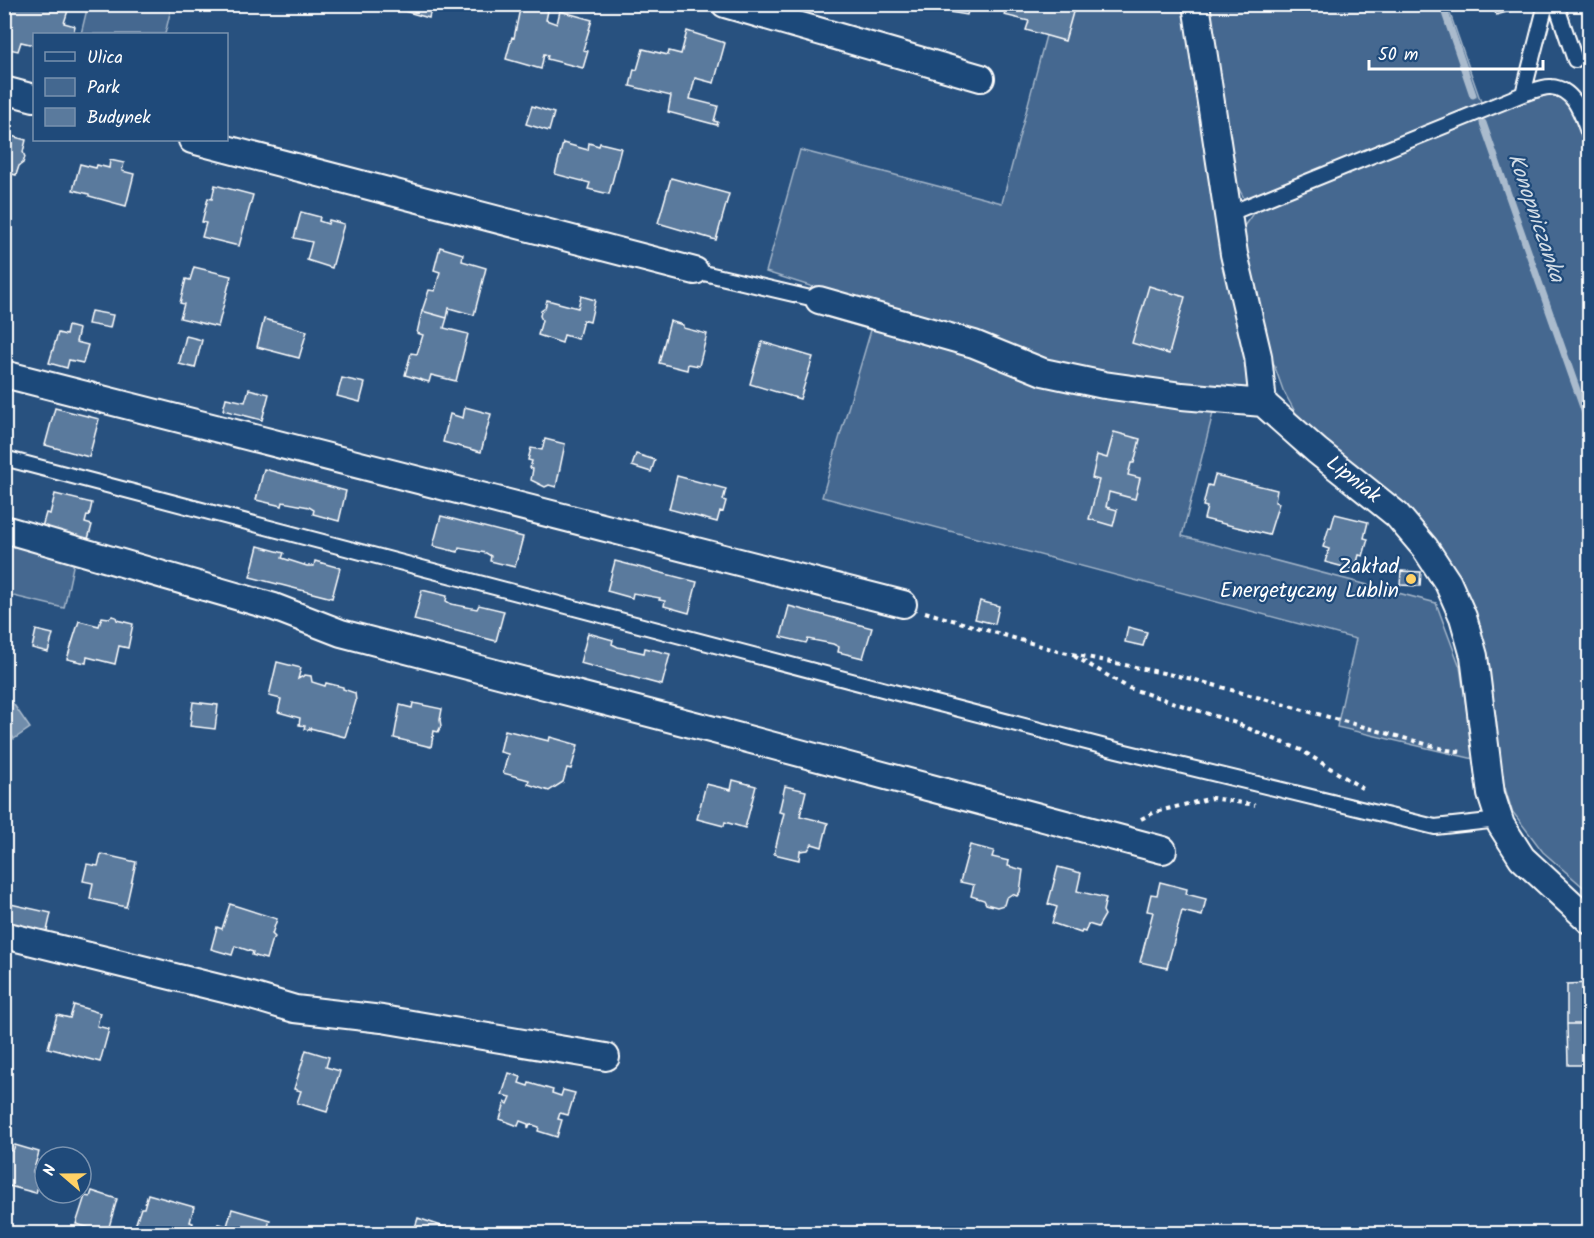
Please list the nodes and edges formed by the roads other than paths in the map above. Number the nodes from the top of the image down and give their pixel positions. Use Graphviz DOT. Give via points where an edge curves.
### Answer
graph roads {
  1 [pos="725,4"];
  2 [pos="1196,4"];
  3 [pos="1546,4"];
  4 [pos="1556,4"];
  5 [pos="1575,60"];
  6 [pos="981,78"];
  7 [pos="4,90"];
  8 [pos="1523,94"];
  9 [pos="33,98"];
  10 [pos="1590,136"];
  11 [pos="196,141"];
  12 [pos="1228,214"];
  13 [pos="695,271"];
  14 [pos="819,300"];
  15 [pos="4,374"];
  16 [pos="1263,403"];
  17 [pos="4,458"];
  18 [pos="4,529"];
  19 [pos="903,604"];
  20 [pos="1499,820"];
  21 [pos="1163,850"];
  22 [pos="1587,915"];
  23 [pos="4,935"];
  24 [pos="606,1057"];
  1 -- 6 [label="street"];
  2 -- 12 [label="street"];
  3 -- 8 [label="lane"];
  4 -- 5 [label="lane"];
  7 -- 9 [label="street"];
  8 -- 10 [label="lane" via="1550,86 1565,92 1576,101"];
  8 -- 12 [label="lane"];
  11 -- 13 [label="street"];
  12 -- 16 [label="street" via="1258,356"];
  13 -- 14 [label="lane"];
  14 -- 16 [label="street" via="974,344 1043,372 1182,396"];
  15 -- 19 [label="street"];
  16 -- 20 [label="street, Lipniak" via="1397,515 1448,583 1474,656 1491,794"];
  17 -- 20 [label="lane" via="1128,752 1435,827"];
  18 -- 21 [label="street" via="274,607 341,633"];
  20 -- 22 [label="street, Lipniak" via="1522,858"];
  23 -- 24 [label="street" via="295,1010 382,1019"];
}
